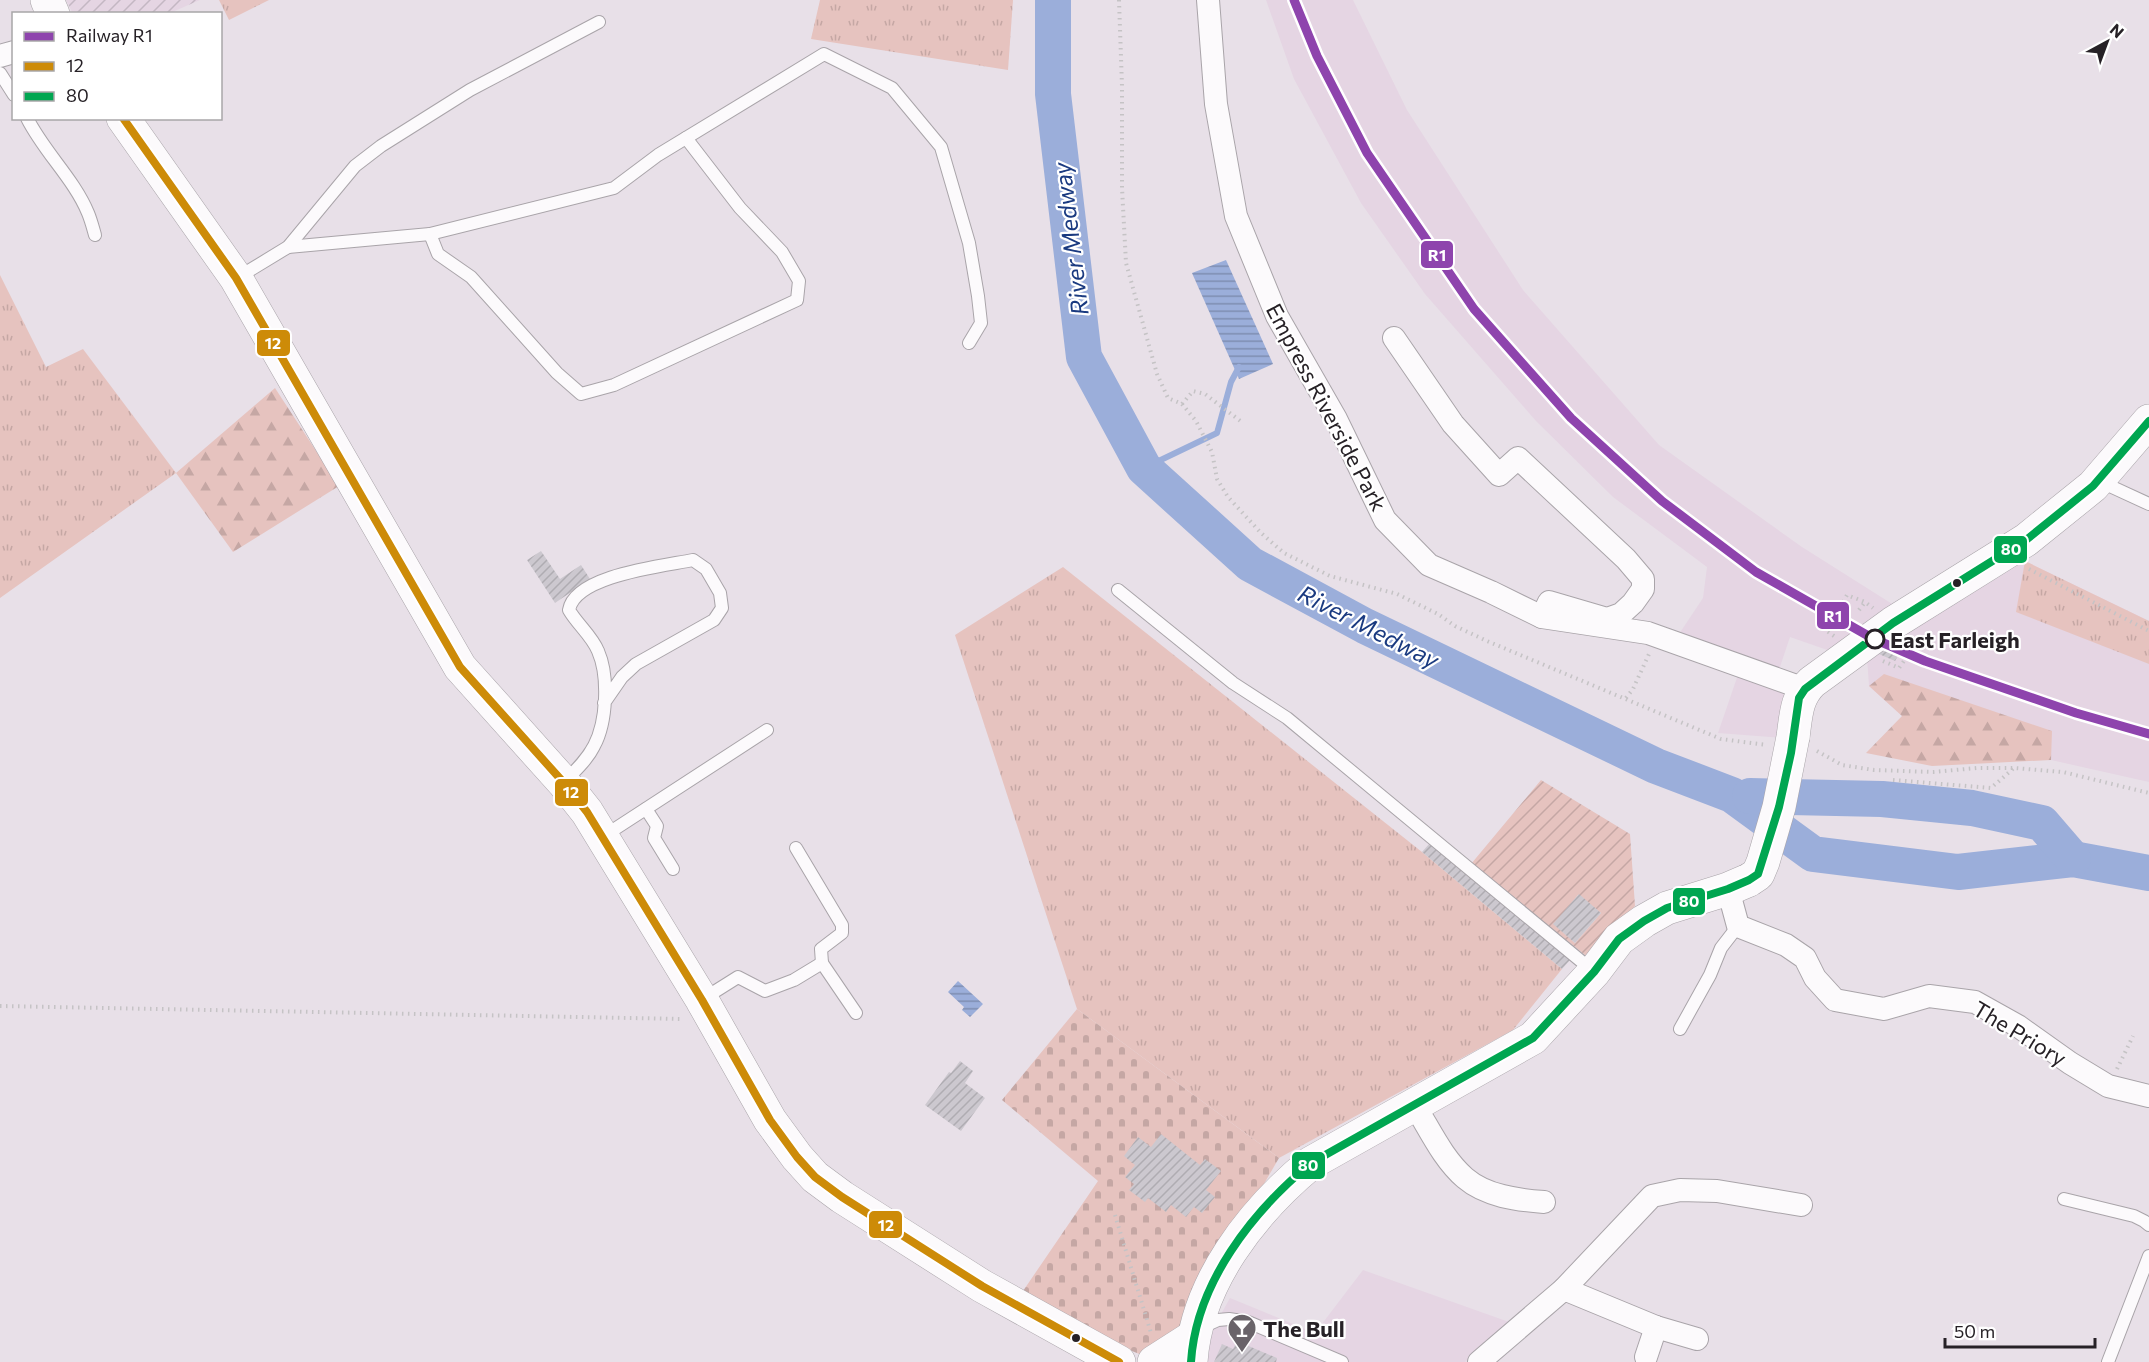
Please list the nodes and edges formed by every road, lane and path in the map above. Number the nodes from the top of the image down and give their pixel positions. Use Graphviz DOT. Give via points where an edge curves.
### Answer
graph roads {
  1 [pos="1119,0"];
  2 [pos="1208,0"];
  3 [pos="599,22"];
  4 [pos="0,73"];
  5 [pos="12,92"];
  6 [pos="28,120"];
  7 [pos="124,120"];
  8 [pos="686,138"];
  9 [pos="430,234"];
  10 [pos="95,235"];
  11 [pos="288,247"];
  12 [pos="236,278"];
  13 [pos="1394,338"];
  14 [pos="969,343"];
  15 [pos="1182,404"];
  16 [pos="2149,421"];
  17 [pos="1243,423"];
  18 [pos="2098,481"];
  19 [pos="2149,504"];
  20 [pos="2001,556"];
  21 [pos="1118,590"];
  22 [pos="1859,610"];
  23 [pos="1542,617"];
  24 [pos="1827,631"];
  25 [pos="2149,631"];
  26 [pos="1656,637"];
  27 [pos="1904,661"];
  28 [pos="1889,664"];
  29 [pos="1805,688"];
  30 [pos="1626,698"];
  31 [pos="604,703"];
  32 [pos="766,730"];
  33 [pos="1791,743"];
  34 [pos="2014,768"];
  35 [pos="1893,780"];
  36 [pos="564,783"];
  37 [pos="2149,793"];
  38 [pos="646,809"];
  39 [pos="603,837"];
  40 [pos="796,848"];
  41 [pos="673,869"];
  42 [pos="1738,885"];
  43 [pos="1738,926"];
  44 [pos="822,963"];
  45 [pos="1594,972"];
  46 [pos="0,1006"];
  47 [pos="708,1010"];
  48 [pos="856,1013"];
  49 [pos="1680,1029"];
  50 [pos="2133,1036"];
  51 [pos="2108,1086"];
  52 [pos="2149,1096"];
  53 [pos="1415,1106"];
  54 [pos="2064,1199"];
  55 [pos="1544,1202"];
  56 [pos="1801,1205"];
  57 [pos="1114,1215"];
  58 [pos="2149,1226"];
  59 [pos="2149,1256"];
  60 [pos="1564,1289"];
  61 [pos="1656,1327"];
  62 [pos="1697,1339"];
  63 [pos="1194,1341"];
  64 [pos="1646,1357"];
  65 [pos="1157,1361"];
  66 [pos="1119,1362"];
  67 [pos="1342,1362"];
  68 [pos="1479,1362"];
  69 [pos="2108,1362"];
  1 -- 15 [label="path" via="1126,263 1156,374 1168,398"];
  2 -- 23 [label="street, Empress Riverside Park" via="1216,104 1236,216 1277,316 1336,419 1385,520 1429,565"];
  3 -- 11 [label="lane" via="470,90 381,146 356,166"];
  4 -- 5 [label="lane"];
  6 -- 10 [label="lane" via="77,192"];
  7 -- 12 [label="main road"];
  8 -- 9 [label="lane" via="614,188"];
  8 -- 9 [label="lane" via="740,208 782,252 799,281 796,300 614,385 581,394 557,373 471,277 438,254"];
  8 -- 14 [label="lane" via="824,54 892,88 941,147 969,243 978,296 981,323"];
  9 -- 11 [label="lane"];
  11 -- 12 [label="lane"];
  12 -- 36 [label="main road" via="460,668"];
  13 -- 23 [label="street" via="1453,424 1498,475 1518,458 1643,579 1643,589 1621,615 1607,619 1548,602"];
  15 -- 17 [label="path" via="1193,391 1205,394"];
  15 -- 30 [label="path" via="1212,452 1217,479 1228,497 1261,533 1295,560 1330,576 1397,594 1487,641"];
  16 -- 18 [label="main road"];
  18 -- 19 [label="lane"];
  18 -- 20 [label="main road"];
  20 -- 25 [label="path"];
  20 -- 29 [label="main road" via="1893,623"];
  21 -- 45 [label="lane" via="1233,683 1287,718"];
  22 -- 24 [label="path" via="1865,602 1846,595"];
  23 -- 26 [label="street, Empress Riverside Park"];
  26 -- 29 [label="street, Empress Riverside Park"];
  26 -- 30 [label="path"];
  27 -- 28 [label="path" via="1899,668"];
  29 -- 33 [label="main road" via="1799,699"];
  30 -- 33 [label="path" via="1721,739"];
  31 -- 31 [label="lane" via="598,651 568,610 570,602 611,576 693,560 706,568 720,593 722,608 714,620 636,664"];
  31 -- 36 [label="lane" via="594,746"];
  32 -- 38 [label="lane"];
  33 -- 34 [label="path" via="1842,765 1874,770"];
  33 -- 42 [label="main road, bridge" via="1779,807 1758,874"];
  34 -- 35 [label="path" via="1991,788"];
  34 -- 37 [label="path" via="2063,772"];
  36 -- 39 [label="main road"];
  38 -- 39 [label="lane"];
  38 -- 41 [label="lane" via="657,826 654,838"];
  39 -- 47 [label="main road"];
  40 -- 44 [label="lane" via="842,925 842,933 821,950"];
  42 -- 43 [label="street"];
  42 -- 45 [label="main road" via="1667,908 1644,921 1618,939"];
  43 -- 49 [label="lane" via="1721,948"];
  43 -- 51 [label="street, The Priory" via="1786,945 1805,958 1815,978 1835,1000 1884,1009 1929,996 1975,1002"];
  44 -- 47 [label="lane" via="765,991 738,977"];
  44 -- 48 [label="lane"];
  45 -- 53 [label="main road" via="1533,1038"];
  46 -- 47 [label="path"];
  47 -- 66 [label="main road" via="770,1120 815,1177 982,1286"];
  50 -- 51 [label="path"];
  51 -- 52 [label="street, The Priory"];
  53 -- 55 [label="street" via="1441,1150 1466,1178 1511,1208"];
  53 -- 63 [label="main road" via="1311,1163 1282,1187 1255,1217 1219,1272 1207,1296"];
  54 -- 58 [label="lane" via="2134,1216"];
  56 -- 60 [label="street" via="1717,1191 1680,1190 1652,1196"];
  57 -- 65 [label="path"];
  59 -- 69 [label="lane"];
  60 -- 61 [label="street"];
  60 -- 68 [label="street"];
  61 -- 62 [label="street"];
  61 -- 64 [label="street"];
  63 -- 65 [label="main road"];
  63 -- 67 [label="lane" via="1207,1325 1229,1319 1248,1322"];
}
